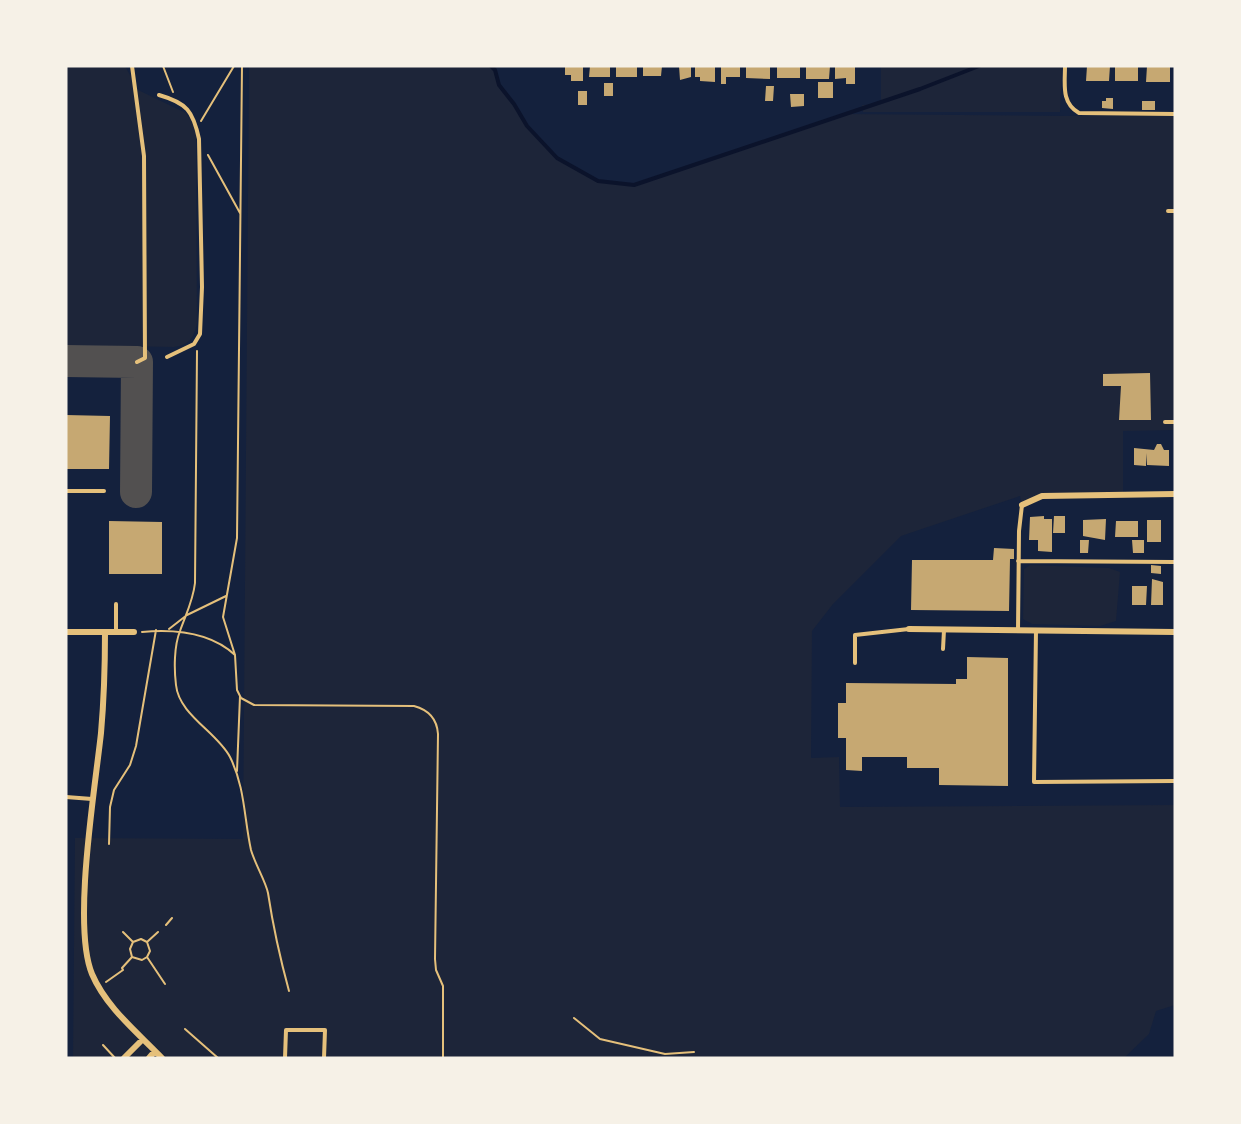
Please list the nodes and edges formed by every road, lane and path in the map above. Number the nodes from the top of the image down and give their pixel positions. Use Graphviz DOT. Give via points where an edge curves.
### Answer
graph roads {
  1 [pos="132,66"];
  2 [pos="163,66"];
  3 [pos="234,66"];
  4 [pos="242,66"];
  5 [pos="1065,66"];
  6 [pos="159,95"];
  7 [pos="176,100"];
  8 [pos="1175,114"];
  9 [pos="197,132"];
  10 [pos="199,139"];
  11 [pos="1168,211"];
  12 [pos="1175,211"];
  13 [pos="240,213"];
  14 [pos="197,339"];
  15 [pos="167,357"];
  16 [pos="137,362"];
  17 [pos="1165,422"];
  18 [pos="1175,422"];
  19 [pos="66,491"];
  20 [pos="104,491"];
  21 [pos="1175,494"];
  22 [pos="1022,504"];
  23 [pos="1018,561"];
  24 [pos="1175,562"];
  25 [pos="226,596"];
  26 [pos="116,604"];
  27 [pos="187,615"];
  28 [pos="169,629"];
  29 [pos="909,629"];
  30 [pos="156,630"];
  31 [pos="944,630"];
  32 [pos="1018,630"];
  33 [pos="1036,630"];
  34 [pos="180,631"];
  35 [pos="66,632"];
  36 [pos="105,632"];
  37 [pos="116,632"];
  38 [pos="134,632"];
  39 [pos="1175,632"];
  40 [pos="944,649"];
  41 [pos="235,655"];
  42 [pos="855,663"];
  43 [pos="240,696"];
  44 [pos="237,771"];
  45 [pos="1175,781"];
  46 [pos="66,797"];
  47 [pos="94,799"];
  48 [pos="109,844"];
  49 [pos="172,918"];
  50 [pos="166,925"];
  51 [pos="123,932"];
  52 [pos="158,932"];
  53 [pos="133,942"];
  54 [pos="147,942"];
  55 [pos="132,957"];
  56 [pos="147,957"];
  57 [pos="165,984"];
  58 [pos="99,987"];
  59 [pos="289,991"];
  60 [pos="574,1018"];
  61 [pos="185,1029"];
  62 [pos="143,1039"];
  63 [pos="103,1045"];
  64 [pos="155,1051"];
  65 [pos="694,1052"];
  66 [pos="115,1057"];
  67 [pos="124,1058"];
  68 [pos="149,1058"];
  69 [pos="162,1058"];
  70 [pos="218,1058"];
  71 [pos="285,1058"];
  72 [pos="324,1058"];
  73 [pos="443,1058"];
  1 -- 16 [label="lane" via="144,156 146,358"];
  2 -- 7 [label="path"];
  3 -- 9 [label="path"];
  4 -- 13 [label="path"];
  5 -- 8 [label="lane" via="1066,98 1079,113"];
  6 -- 7 [label="lane"];
  7 -- 9 [label="lane" via="194,115"];
  9 -- 10 [label="lane"];
  10 -- 13 [label="path"];
  10 -- 14 [label="lane" via="202,287"];
  11 -- 12 [label="lane"];
  13 -- 25 [label="path" via="237,538"];
  14 -- 15 [label="lane"];
  14 -- 27 [label="path" via="195,583"];
  17 -- 18 [label="lane"];
  19 -- 20 [label="lane"];
  21 -- 22 [label="street" via="1042,496"];
  22 -- 23 [label="lane"];
  23 -- 24 [label="lane"];
  23 -- 32 [label="lane"];
  25 -- 27 [label="path"];
  25 -- 41 [label="path" via="223,617"];
  26 -- 37 [label="lane"];
  27 -- 28 [label="path"];
  27 -- 34 [label="path"];
  28 -- 30 [label="path"];
  28 -- 34 [label="path"];
  29 -- 31 [label="street"];
  29 -- 42 [label="lane" via="855,635"];
  30 -- 38 [label="path"];
  30 -- 48 [label="path" via="136,746 110,807"];
  31 -- 32 [label="street"];
  31 -- 40 [label="lane"];
  32 -- 33 [label="street"];
  33 -- 39 [label="street"];
  33 -- 45 [label="lane" via="1034,782"];
  34 -- 41 [label="path" via="214,639"];
  34 -- 44 [label="path" via="176,687 181,701 228,754"];
  35 -- 36 [label="street"];
  36 -- 37 [label="street"];
  36 -- 47 [label="street"];
  37 -- 38 [label="street"];
  41 -- 43 [label="path"];
  43 -- 44 [label="path"];
  43 -- 73 [label="path" via="254,705 414,706 436,722 435,959 443,986"];
  44 -- 59 [label="path" via="251,850 268,891 272,928"];
  46 -- 47 [label="lane"];
  47 -- 58 [label="street" via="85,936 88,961"];
  49 -- 50 [label="path"];
  51 -- 53 [label="path"];
  52 -- 54 [label="path"];
  53 -- 54 [label="path"];
  53 -- 55 [label="path"];
  54 -- 56 [label="path"];
  55 -- 56 [label="path"];
  55 -- 58 [label="path" via="123,970"];
  56 -- 57 [label="path"];
  58 -- 62 [label="street"];
  60 -- 65 [label="path" via="600,1039 665,1054"];
  61 -- 70 [label="path"];
  62 -- 64 [label="street"];
  62 -- 67 [label="street"];
  63 -- 66 [label="path"];
  64 -- 68 [label="street"];
  64 -- 69 [label="street"];
  71 -- 72 [label="lane" via="286,1030 325,1030"];
}
